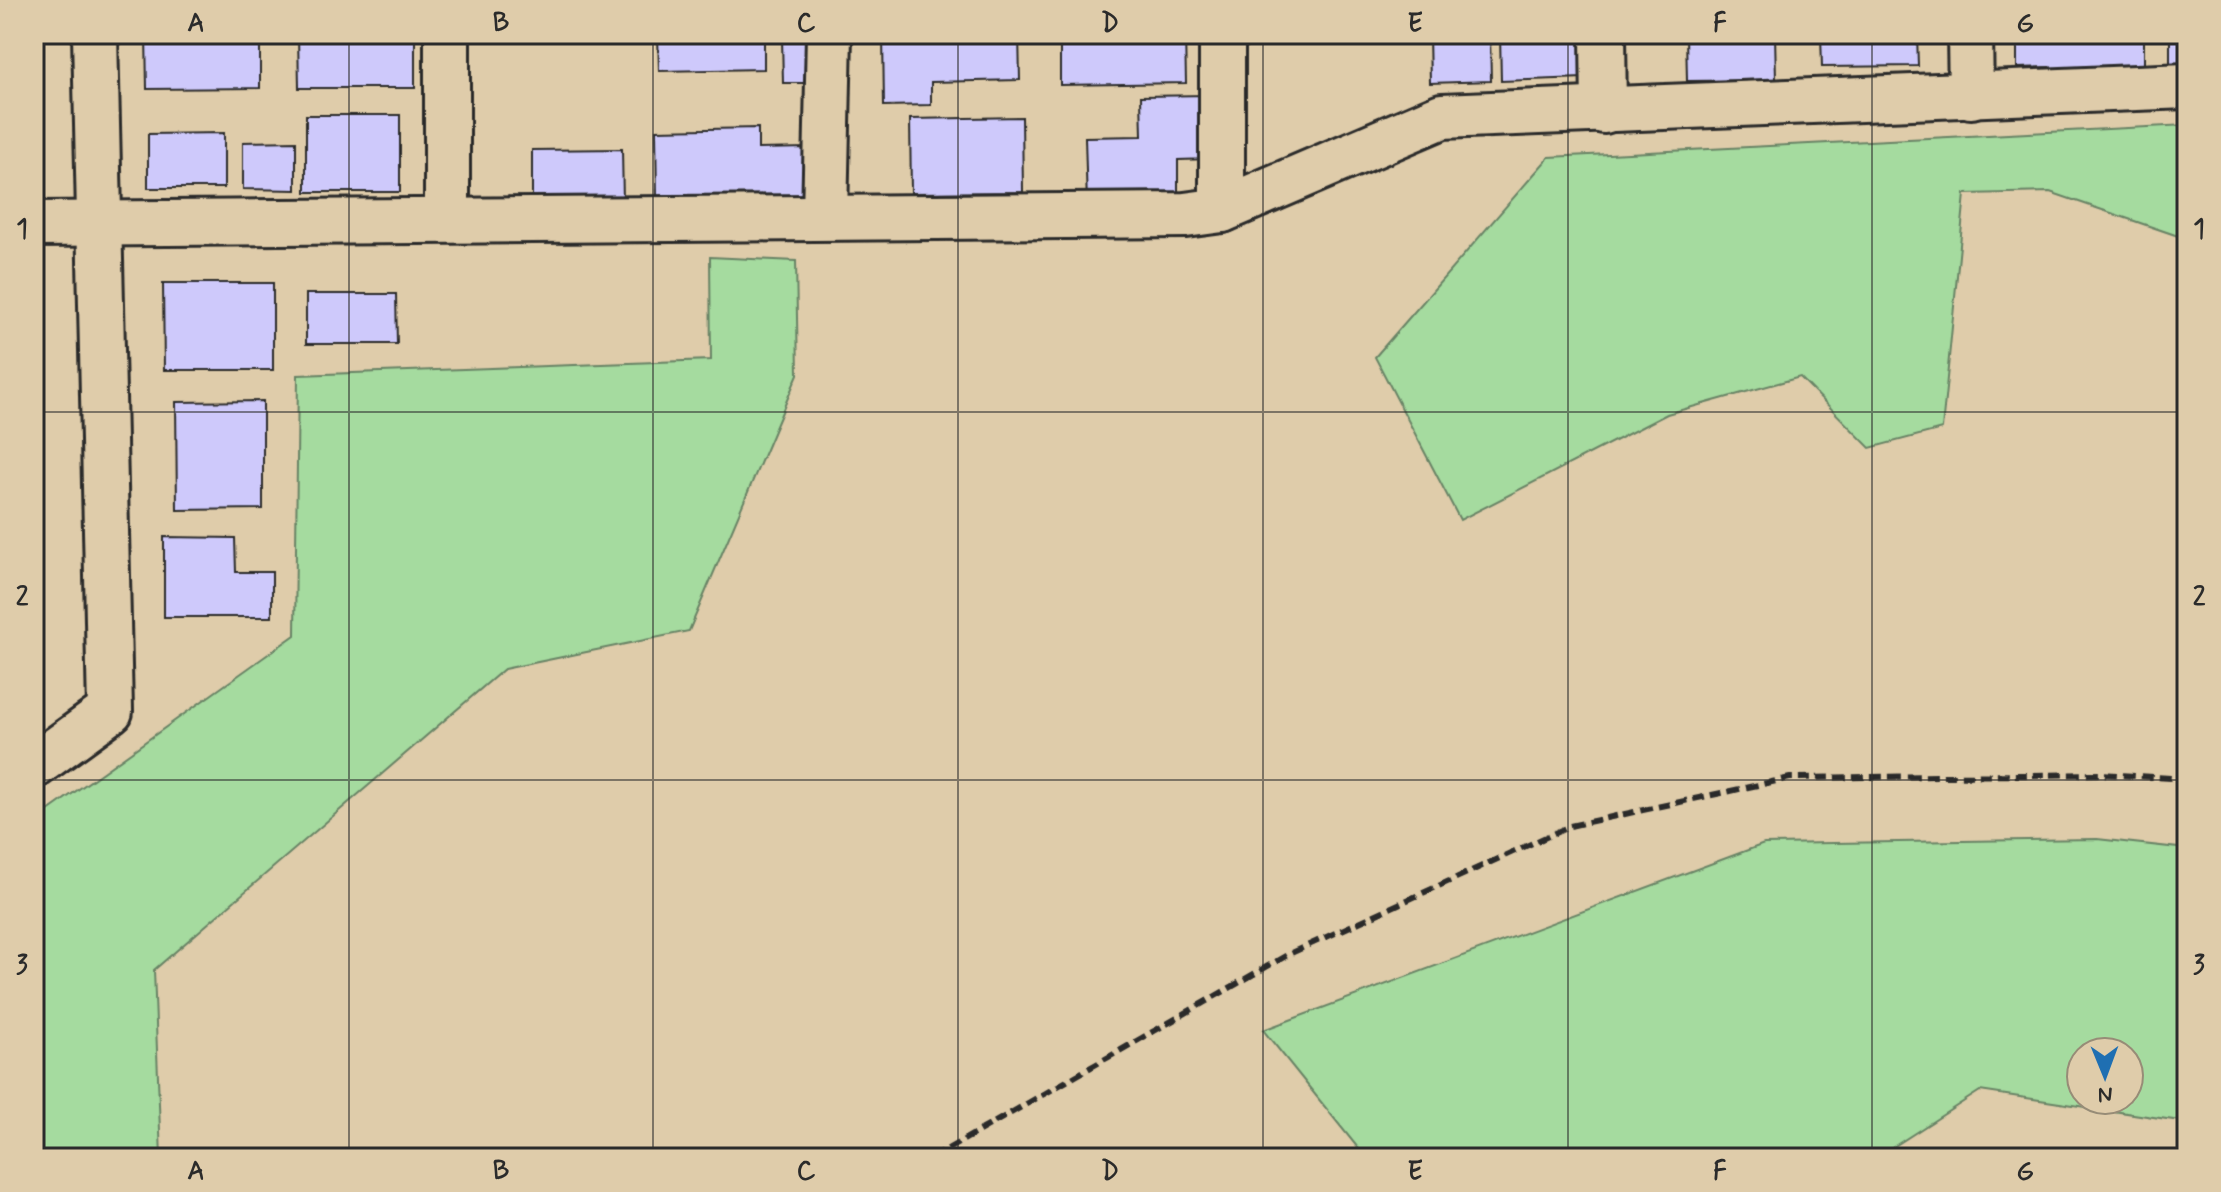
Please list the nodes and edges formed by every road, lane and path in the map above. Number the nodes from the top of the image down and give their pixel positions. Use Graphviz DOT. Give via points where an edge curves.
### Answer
graph roads {
  1 [pos="95,34"];
  2 [pos="447,34"];
  3 [pos="829,34"];
  4 [pos="1222,34"];
  5 [pos="1603,34"];
  6 [pos="1970,34"];
  7 [pos="2187,86"];
  8 [pos="1971,96"];
  9 [pos="1604,111"];
  10 [pos="1222,210"];
  11 [pos="825,217"];
  12 [pos="447,220"];
  13 [pos="99,223"];
  14 [pos="34,224"];
  15 [pos="34,766"];
  1 -- 13 [label="street"];
  2 -- 12 [label="street"];
  3 -- 11 [label="street"];
  4 -- 10 [label="street"];
  5 -- 9 [label="street"];
  6 -- 8 [label="street"];
  7 -- 8 [label="street"];
  8 -- 9 [label="street"];
  9 -- 10 [label="street" via="1442,116"];
  10 -- 11 [label="street" via="1185,215"];
  11 -- 12 [label="street"];
  12 -- 13 [label="street"];
  13 -- 14 [label="street"];
  13 -- 15 [label="street" via="110,711"];
}
